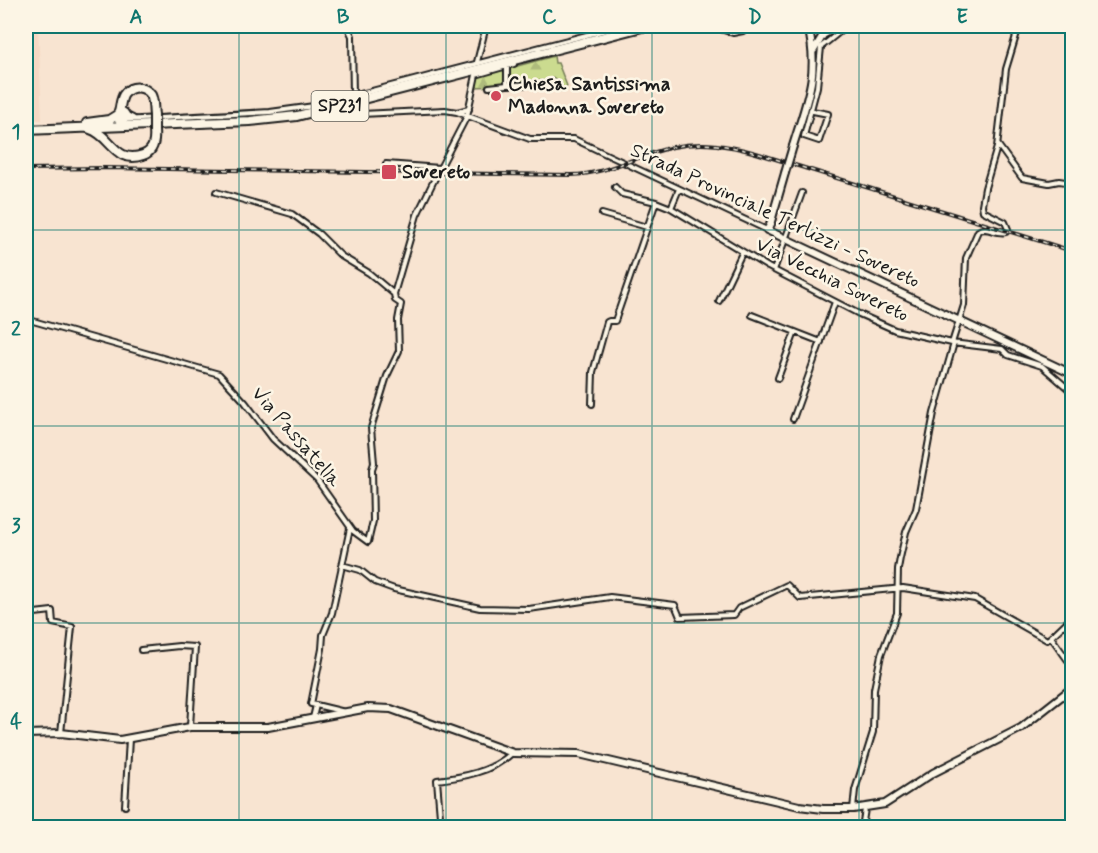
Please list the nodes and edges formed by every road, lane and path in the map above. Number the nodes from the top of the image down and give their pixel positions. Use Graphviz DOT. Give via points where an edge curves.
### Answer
graph roads {
  1 [pos="346,26"];
  2 [pos="486,26"];
  3 [pos="621,26"];
  4 [pos="635,26"];
  5 [pos="646,26"];
  6 [pos="659,26"];
  7 [pos="711,26"];
  8 [pos="746,26"];
  9 [pos="809,26"];
  10 [pos="838,26"];
  11 [pos="847,26"];
  12 [pos="1019,26"];
  13 [pos="825,33"];
  14 [pos="811,36"];
  15 [pos="480,51"];
  16 [pos="813,53"];
  17 [pos="484,61"];
  18 [pos="477,63"];
  19 [pos="507,66"];
  20 [pos="554,82"];
  21 [pos="507,85"];
  22 [pos="489,87"];
  23 [pos="353,96"];
  24 [pos="469,109"];
  25 [pos="813,111"];
  26 [pos="457,112"];
  27 [pos="122,115"];
  28 [pos="320,116"];
  29 [pos="467,116"];
  30 [pos="139,122"];
  31 [pos="75,125"];
  32 [pos="26,128"];
  33 [pos="56,129"];
  34 [pos="107,142"];
  35 [pos="998,145"];
  36 [pos="386,164"];
  37 [pos="440,168"];
  38 [pos="1072,183"];
  39 [pos="615,188"];
  40 [pos="679,189"];
  41 [pos="216,192"];
  42 [pos="802,193"];
  43 [pos="656,202"];
  44 [pos="671,208"];
  45 [pos="602,214"];
  46 [pos="647,227"];
  47 [pos="768,231"];
  48 [pos="786,239"];
  49 [pos="742,253"];
  50 [pos="774,270"];
  51 [pos="394,294"];
  52 [pos="719,301"];
  53 [pos="835,302"];
  54 [pos="752,315"];
  55 [pos="26,319"];
  56 [pos="959,321"];
  57 [pos="795,332"];
  58 [pos="821,342"];
  59 [pos="953,343"];
  60 [pos="1005,346"];
  61 [pos="1072,374"];
  62 [pos="778,378"];
  63 [pos="1072,392"];
  64 [pos="592,404"];
  65 [pos="793,419"];
  66 [pos="350,528"];
  67 [pos="342,565"];
  68 [pos="897,589"];
  69 [pos="26,614"];
  70 [pos="1072,617"];
  71 [pos="1051,637"];
  72 [pos="141,650"];
  73 [pos="1070,658"];
  74 [pos="1072,666"];
  75 [pos="1072,688"];
  76 [pos="316,705"];
  77 [pos="346,712"];
  78 [pos="312,719"];
  79 [pos="190,727"];
  80 [pos="61,733"];
  81 [pos="26,734"];
  82 [pos="129,739"];
  83 [pos="512,753"];
  84 [pos="125,806"];
  85 [pos="865,809"];
  86 [pos="853,810"];
  87 [pos="863,827"];
  88 [pos="441,828"];
  89 [pos="869,828"];
  1 -- 23 [label="street" via="352,36"];
  2 -- 15 [label="street"];
  3 -- 17 [label="street"];
  4 -- 31 [label="highway, SP231" via="297,113"];
  5 -- 30 [label="highway, SP231" via="297,116 250,121"];
  6 -- 19 [label="street"];
  7 -- 8 [label="street" via="734,33"];
  9 -- 13 [label="main road"];
  9 -- 14 [label="main road"];
  10 -- 13 [label="main road"];
  11 -- 25 [label="street" via="824,43 820,51 818,81 804,136 819,141 828,114"];
  12 -- 35 [label="street" via="1006,69"];
  13 -- 14 [label="main road"];
  13 -- 16 [label="main road"];
  14 -- 16 [label="main road"];
  15 -- 17 [label="street"];
  15 -- 18 [label="street"];
  16 -- 47 [label="main road, bridge" via="813,75"];
  17 -- 18 [label="street"];
  18 -- 23 [label="street"];
  19 -- 21 [label="street"];
  19 -- 24 [label="street, Via Passatella" via="476,75"];
  20 -- 21 [label="street"];
  21 -- 22 [label="street"];
  23 -- 30 [label="street" via="270,112"];
  24 -- 26 [label="street"];
  24 -- 29 [label="street, Via Passatella"];
  26 -- 28 [label="street"];
  26 -- 29 [label="street, Strada Provinciale Terlizzi - Sovereto"];
  27 -- 30 [label="street"];
  27 -- 31 [label="highway, SP231"];
  27 -- 34 [label="highway, SP231, bridge" via="123,95 129,89 143,88 149,93 154,115 152,147 140,156 122,154"];
  29 -- 37 [label="street, Via Passatella"];
  29 -- 40 [label="street, Strada Provinciale Terlizzi - Sovereto" via="530,138 571,138"];
  30 -- 33 [label="highway, SP231"];
  30 -- 34 [label="highway, SP231" via="112,129"];
  31 -- 32 [label="highway, SP231"];
  32 -- 33 [label="highway, SP231"];
  33 -- 34 [label="highway, SP231" via="92,130"];
  35 -- 38 [label="street" via="1022,178"];
  35 -- 56 [label="street" via="989,168 982,209 1008,224 1008,229 1003,234 984,228 978,231 966,258 964,305"];
  36 -- 37 [label="street"];
  37 -- 51 [label="street, Via Passatella" via="417,215"];
  39 -- 43 [label="street, Via Vecchia Sovereto" via="624,195"];
  40 -- 44 [label="street"];
  40 -- 47 [label="street, Strada Provinciale Terlizzi - Sovereto"];
  41 -- 51 [label="street" via="292,214 340,256"];
  42 -- 48 [label="street"];
  43 -- 44 [label="street, Via Vecchia Sovereto"];
  43 -- 46 [label="street"];
  44 -- 49 [label="street, Via Vecchia Sovereto"];
  45 -- 46 [label="street"];
  46 -- 64 [label="street" via="615,321 607,322 593,372"];
  47 -- 48 [label="main road, Strada Provinciale Terlizzi - Sovereto"];
  48 -- 50 [label="street"];
  48 -- 56 [label="main road, Strada Provinciale Terlizzi - Sovereto"];
  49 -- 50 [label="street, Via Vecchia Sovereto"];
  49 -- 52 [label="street"];
  50 -- 53 [label="street, Via Vecchia Sovereto"];
  51 -- 66 [label="street, Via Passatella" via="394,300 401,304 399,351 370,428 374,463 370,541 365,542"];
  53 -- 58 [label="street"];
  53 -- 59 [label="street, Via Vecchia Sovereto" via="907,334"];
  54 -- 57 [label="street"];
  55 -- 66 [label="street, Via Passatella" via="219,374 273,439 317,480"];
  56 -- 59 [label="street"];
  56 -- 60 [label="main road, Strada Provinciale Terlizzi - Sovereto"];
  57 -- 58 [label="street"];
  57 -- 62 [label="street"];
  58 -- 65 [label="street"];
  59 -- 60 [label="street, Via Vecchia Sovereto"];
  59 -- 68 [label="street" via="934,413 919,500 900,558"];
  60 -- 61 [label="main road, Strada Provinciale Terlizzi - Sovereto"];
  60 -- 63 [label="street, Via Vecchia Sovereto" via="1008,355 1042,366"];
  66 -- 67 [label="street"];
  67 -- 68 [label="street" via="360,570 375,582 394,589 498,610 610,597 674,605 680,617 734,615 739,608 787,585 800,598"];
  67 -- 76 [label="street" via="310,704"];
  68 -- 71 [label="street" via="978,600 1047,640"];
  68 -- 86 [label="street" via="897,613 881,655 874,690 873,732 855,790"];
  69 -- 80 [label="street" via="52,610 53,624 72,627"];
  70 -- 71 [label="street"];
  71 -- 73 [label="street"];
  72 -- 79 [label="street" via="195,647"];
  73 -- 74 [label="street"];
  75 -- 85 [label="main road" via="1021,728 933,773 885,804"];
  76 -- 77 [label="street"];
  76 -- 78 [label="street"];
  77 -- 78 [label="main road"];
  77 -- 83 [label="main road" via="391,709"];
  78 -- 79 [label="main road" via="268,727"];
  79 -- 82 [label="main road"];
  80 -- 81 [label="main road"];
  80 -- 82 [label="main road"];
  82 -- 84 [label="street"];
  83 -- 86 [label="main road" via="579,754 799,806"];
  83 -- 88 [label="street" via="484,770 437,780"];
  85 -- 86 [label="main road"];
  85 -- 87 [label="street"];
  87 -- 89 [label="street"];
}
